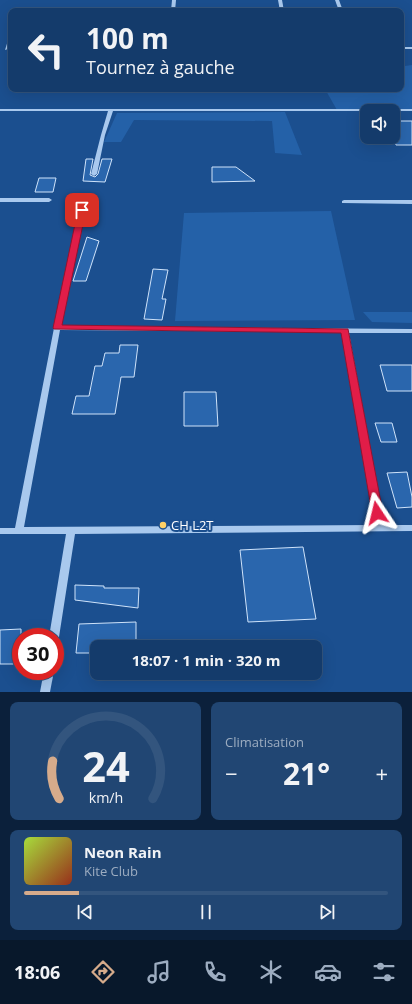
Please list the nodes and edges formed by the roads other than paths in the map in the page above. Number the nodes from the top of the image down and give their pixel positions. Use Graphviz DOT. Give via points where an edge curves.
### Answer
graph roads {
  1 [pos="0,110"];
  2 [pos="111,110"];
  3 [pos="412,110"];
  4 [pos="94,174"];
  5 [pos="0,200"];
  6 [pos="49,200"];
  7 [pos="344,202"];
  8 [pos="412,202"];
  9 [pos="82,210"];
  10 [pos="57,328"];
  11 [pos="344,331"];
  12 [pos="412,331"];
  13 [pos="412,528"];
  14 [pos="380,529"];
  15 [pos="71,530"];
  16 [pos="0,531"];
  17 [pos="19,531"];
  18 [pos="55,628"];
  19 [pos="48,680"];
  20 [pos="46,692"];
  1 -- 2 [label="street"];
  2 -- 3 [label="street"];
  2 -- 4 [label="street"];
  5 -- 6 [label="street"];
  7 -- 8 [label="street"];
  9 -- 10 [label="street"];
  10 -- 11 [label="street"];
  10 -- 17 [label="street"];
  11 -- 12 [label="street"];
  11 -- 14 [label="street"];
  13 -- 14 [label="street"];
  14 -- 15 [label="street"];
  15 -- 17 [label="street"];
  15 -- 18 [label="street"];
  16 -- 17 [label="street"];
  19 -- 20 [label="street"];
}
